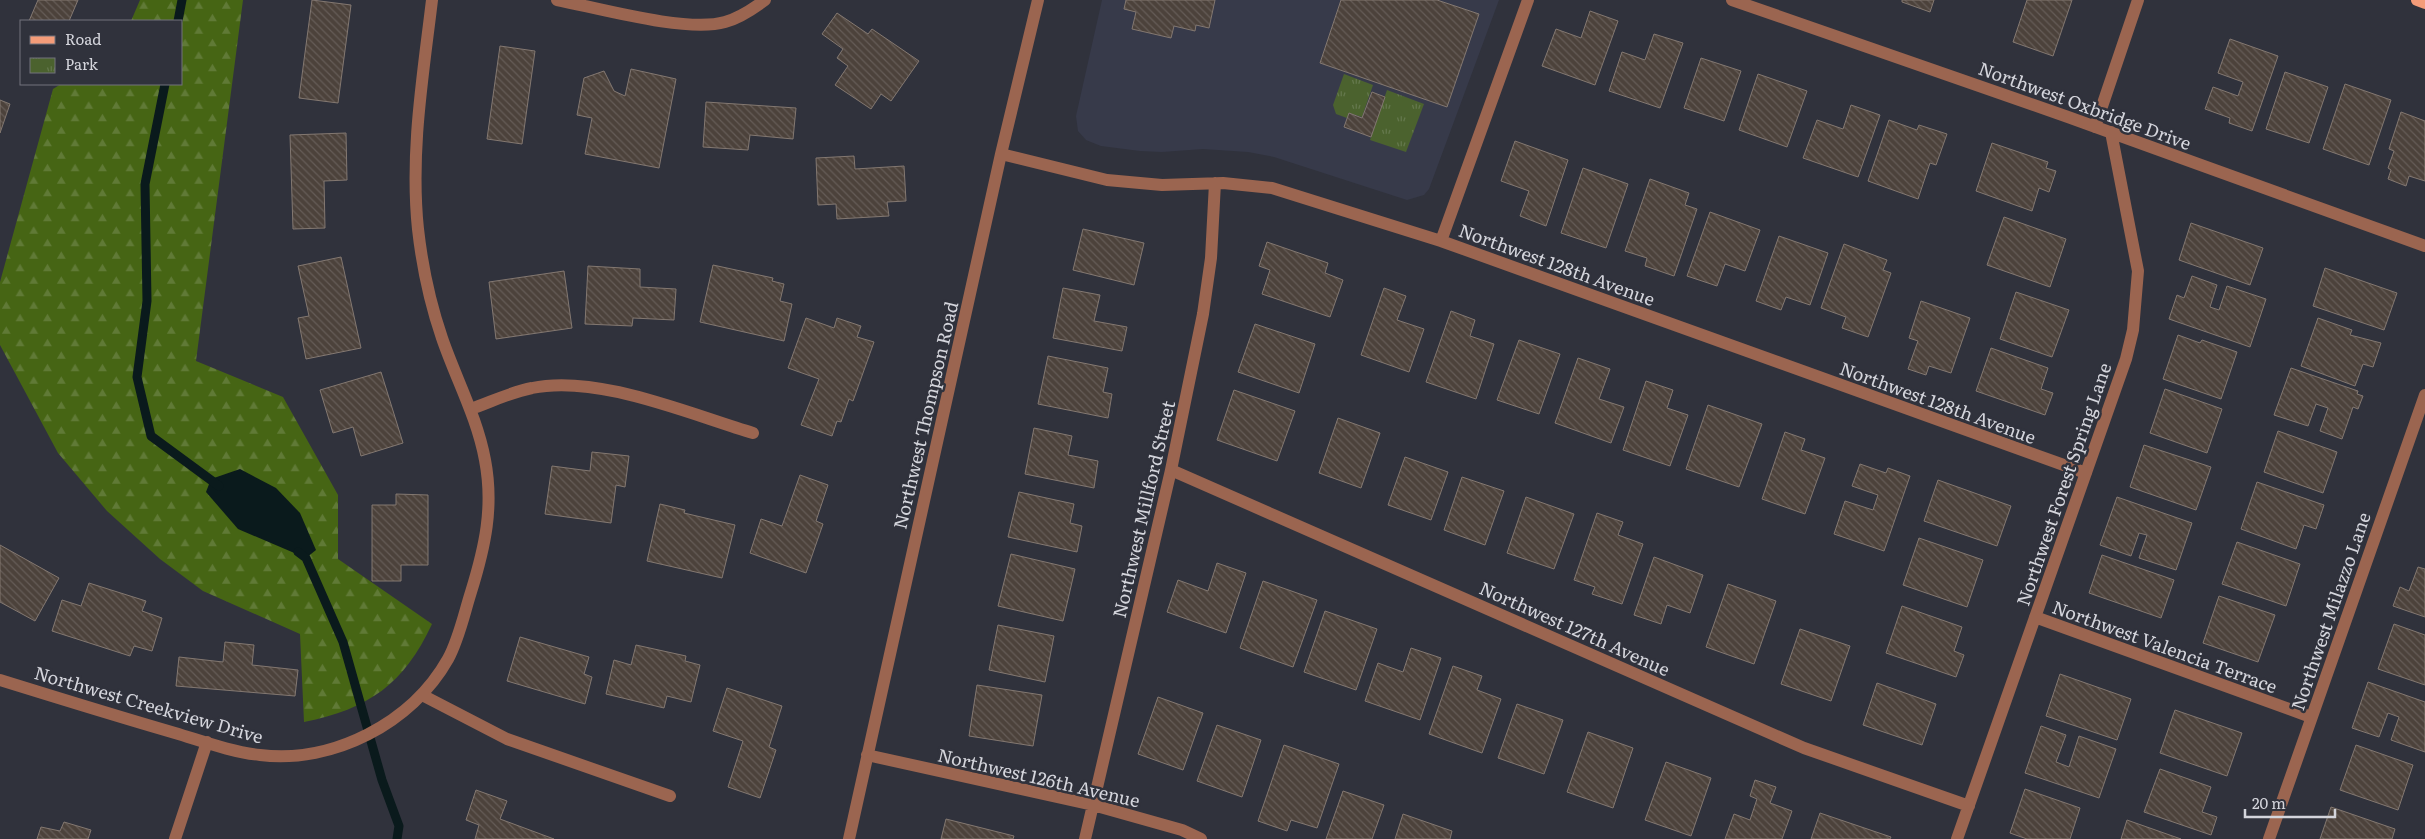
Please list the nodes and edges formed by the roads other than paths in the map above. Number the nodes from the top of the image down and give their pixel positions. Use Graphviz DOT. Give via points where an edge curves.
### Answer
graph roads {
  1 [pos="432,0"];
  2 [pos="557,0"];
  3 [pos="765,0"];
  4 [pos="1038,0"];
  5 [pos="1528,0"];
  6 [pos="1732,0"];
  7 [pos="2138,0"];
  8 [pos="2417,0"];
  9 [pos="2425,3"];
  10 [pos="2095,126"];
  11 [pos="2111,132"];
  12 [pos="1001,154"];
  13 [pos="1215,183"];
  14 [pos="1441,241"];
  15 [pos="2425,246"];
  16 [pos="2425,394"];
  17 [pos="471,409"];
  18 [pos="753,433"];
  19 [pos="1171,470"];
  20 [pos="2086,474"];
  21 [pos="2035,617"];
  22 [pos="0,680"];
  23 [pos="422,695"];
  24 [pos="2311,717"];
  25 [pos="207,742"];
  26 [pos="867,754"];
  27 [pos="670,796"];
  28 [pos="1093,805"];
  29 [pos="1969,806"];
  30 [pos="175,839"];
  31 [pos="849,839"];
  32 [pos="1085,839"];
  33 [pos="1201,839"];
  34 [pos="1957,839"];
  35 [pos="2269,839"];
  1 -- 17 [label="street, Northwest Creekview Drive" via="418,121 418,228 426,281 442,338"];
  2 -- 3 [label="street" via="695,25 724,22 752,10"];
  4 -- 12 [label="street, Northwest Thompson Road"];
  5 -- 14 [label="street"];
  6 -- 10 [label="street, Northwest Oxbridge Drive"];
  7 -- 10 [label="street"];
  8 -- 9 [label="main road"];
  10 -- 11 [label="street, Northwest Oxbridge Drive"];
  11 -- 15 [label="street, Northwest Oxbridge Drive"];
  11 -- 20 [label="street, Northwest Forest Spring Lane" via="2138,271 2136,303 2126,359"];
  12 -- 13 [label="street, Northwest 128th Avenue" via="1107,180 1162,185"];
  12 -- 26 [label="street, Northwest Thompson Road"];
  13 -- 14 [label="street, Northwest 128th Avenue" via="1272,188"];
  13 -- 19 [label="street, Northwest Millford Street" via="1211,258 1203,314"];
  14 -- 20 [label="street, Northwest 128th Avenue"];
  16 -- 24 [label="street, Northwest Milazzo Lane"];
  17 -- 18 [label="street" via="532,388 574,384 614,390"];
  17 -- 23 [label="street, Northwest Creekview Drive" via="486,468 489,502 485,548 448,658"];
  19 -- 28 [label="street, Northwest Millford Street"];
  19 -- 29 [label="street, Northwest 127th Avenue" via="1804,748"];
  20 -- 21 [label="street, Northwest Forest Spring Lane"];
  21 -- 24 [label="street, Northwest Valencia Terrace"];
  21 -- 29 [label="street, Northwest Forest Spring Lane"];
  22 -- 25 [label="street, Northwest Creekview Drive"];
  23 -- 25 [label="street, Northwest Creekview Drive" via="394,721 358,739 296,756 259,755"];
  23 -- 27 [label="street" via="507,739"];
  24 -- 35 [label="street, Northwest Milazzo Lane"];
  25 -- 30 [label="street"];
  26 -- 28 [label="street, Northwest 126th Avenue"];
  26 -- 31 [label="street, Northwest Thompson Road"];
  28 -- 32 [label="street, Northwest Millford Street"];
  28 -- 33 [label="street, Northwest 126th Avenue" via="1182,830"];
  29 -- 34 [label="street, Northwest Forest Spring Lane"];
}
